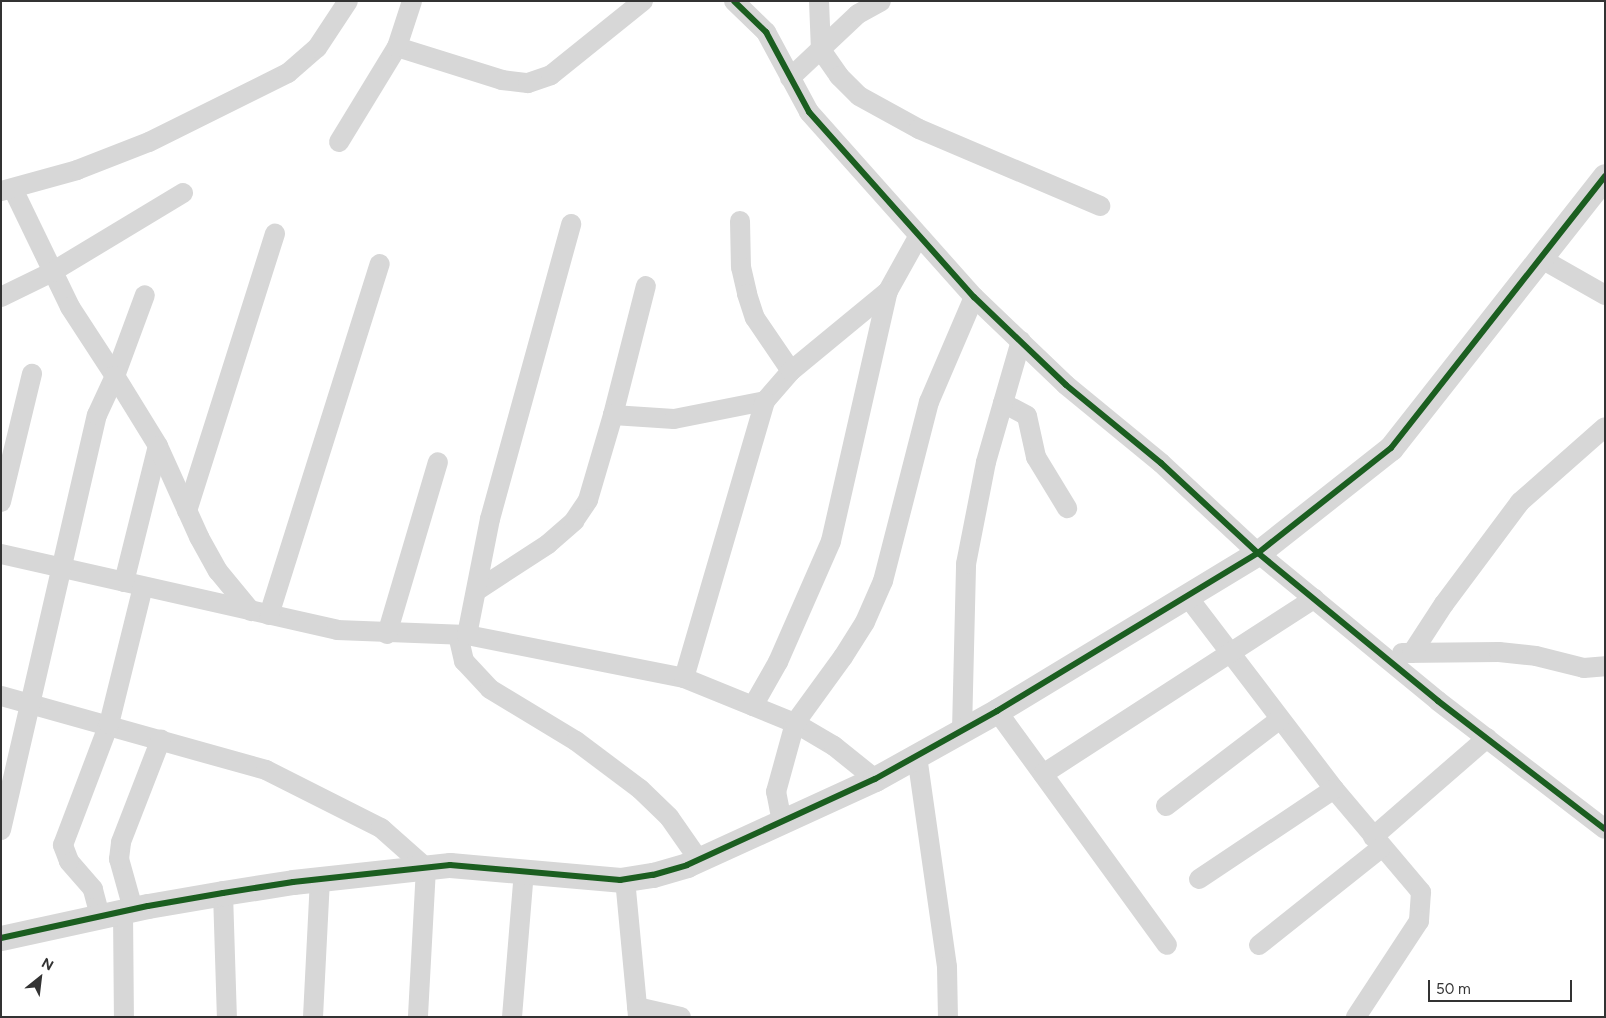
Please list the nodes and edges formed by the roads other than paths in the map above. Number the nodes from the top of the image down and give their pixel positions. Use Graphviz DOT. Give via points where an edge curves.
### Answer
graph roads {
  1 [pos="348,1"];
  2 [pos="412,1"];
  3 [pos="643,1"];
  4 [pos="734,1"];
  5 [pos="818,1"];
  6 [pos="881,1"];
  7 [pos="397,47"];
  8 [pos="821,50"];
  9 [pos="790,78"];
  10 [pos="339,142"];
  11 [pos="1605,176"];
  12 [pos="7,190"];
  13 [pos="183,193"];
  14 [pos="1100,206"];
  15 [pos="740,221"];
  16 [pos="571,224"];
  17 [pos="275,234"];
  18 [pos="918,237"];
  19 [pos="1540,258"];
  20 [pos="380,264"];
  21 [pos="52,272"];
  22 [pos="646,286"];
  23 [pos="888,292"];
  24 [pos="145,295"];
  25 [pos="1605,295"];
  26 [pos="1,297"];
  27 [pos="974,297"];
  28 [pos="1020,341"];
  29 [pos="791,371"];
  30 [pos="32,374"];
  31 [pos="115,376"];
  32 [pos="765,401"];
  33 [pos="1003,403"];
  34 [pos="613,415"];
  35 [pos="1605,427"];
  36 [pos="158,446"];
  37 [pos="438,462"];
  38 [pos="1,502"];
  39 [pos="1067,508"];
  40 [pos="187,511"];
  41 [pos="1258,553"];
  42 [pos="1,554"];
  43 [pos="62,568"];
  44 [pos="124,582"];
  45 [pos="143,586"];
  46 [pos="476,591"];
  47 [pos="1187,596"];
  48 [pos="1314,599"];
  49 [pos="260,613"];
  50 [pos="387,634"];
  51 [pos="462,635"];
  52 [pos="1380,653"];
  53 [pos="1412,653"];
  54 [pos="1231,654"];
  55 [pos="1605,666"];
  56 [pos="684,678"];
  57 [pos="1,696"];
  58 [pos="29,702"];
  59 [pos="752,706"];
  60 [pos="997,711"];
  61 [pos="1280,719"];
  62 [pos="795,723"];
  63 [pos="109,724"];
  64 [pos="962,731"];
  65 [pos="1486,738"];
  66 [pos="161,739"];
  67 [pos="917,756"];
  68 [pos="1042,774"];
  69 [pos="875,779"];
  70 [pos="1334,789"];
  71 [pos="1166,806"];
  72 [pos="782,822"];
  73 [pos="1605,829"];
  74 [pos="1,830"];
  75 [pos="1377,842"];
  76 [pos="699,860"];
  77 [pos="426,868"];
  78 [pos="524,871"];
  79 [pos="320,879"];
  80 [pos="626,879"];
  81 [pos="1199,879"];
  82 [pos="223,893"];
  83 [pos="118,912"];
  84 [pos="1,938"];
  85 [pos="1167,945"];
  86 [pos="1260,945"];
  87 [pos="637,1012"];
  88 [pos="124,1017"];
  89 [pos="227,1017"];
  90 [pos="313,1017"];
  91 [pos="418,1017"];
  92 [pos="512,1017"];
  93 [pos="681,1017"];
  94 [pos="948,1017"];
  95 [pos="1356,1017"];
  1 -- 12 [label="street" via="317,48 288,73 149,142 77,170"];
  2 -- 7 [label="street"];
  3 -- 7 [label="street" via="551,75 528,83 502,80"];
  4 -- 9 [label="street" via="766,32"];
  5 -- 8 [label="street"];
  6 -- 8 [label="street" via="858,14"];
  7 -- 10 [label="street"];
  8 -- 9 [label="street"];
  8 -- 14 [label="street" via="839,76 859,96 919,129"];
  9 -- 18 [label="street" via="809,112"];
  11 -- 19 [label="street"];
  12 -- 21 [label="street"];
  13 -- 21 [label="street"];
  15 -- 29 [label="street" via="741,267 755,318"];
  16 -- 46 [label="street" via="490,519"];
  17 -- 40 [label="street"];
  18 -- 23 [label="street"];
  18 -- 27 [label="street"];
  19 -- 25 [label="street"];
  19 -- 41 [label="street" via="1391,448"];
  20 -- 49 [label="street"];
  21 -- 26 [label="street"];
  21 -- 31 [label="street"];
  22 -- 34 [label="street"];
  23 -- 29 [label="street"];
  23 -- 59 [label="street" via="831,541 778,662"];
  24 -- 31 [label="street"];
  27 -- 28 [label="street"];
  27 -- 62 [label="street" via="929,402 883,581 865,622"];
  28 -- 33 [label="street"];
  28 -- 41 [label="street" via="1066,385 1161,463"];
  29 -- 32 [label="street"];
  30 -- 38 [label="street"];
  31 -- 36 [label="street"];
  31 -- 43 [label="street" via="98,415"];
  32 -- 34 [label="street" via="674,419"];
  32 -- 56 [label="street"];
  33 -- 39 [label="street" via="1027,416 1036,457"];
  33 -- 64 [label="street" via="986,462 966,564"];
  34 -- 46 [label="street" via="588,500 574,521 548,544"];
  35 -- 53 [label="street" via="1520,502"];
  36 -- 40 [label="street"];
  36 -- 44 [label="street"];
  37 -- 50 [label="street"];
  40 -- 49 [label="street" via="218,571"];
  41 -- 47 [label="street"];
  41 -- 48 [label="street"];
  42 -- 43 [label="street"];
  43 -- 44 [label="street"];
  43 -- 58 [label="street"];
  44 -- 45 [label="street"];
  45 -- 49 [label="street"];
  45 -- 63 [label="street"];
  46 -- 51 [label="street"];
  47 -- 54 [label="street"];
  47 -- 60 [label="street"];
  48 -- 52 [label="street"];
  48 -- 54 [label="street"];
  49 -- 50 [label="street" via="337,630"];
  50 -- 51 [label="street"];
  51 -- 56 [label="street"];
  51 -- 76 [label="street" via="464,662 490,689 576,741 640,789 669,817"];
  52 -- 53 [label="street"];
  52 -- 65 [label="street"];
  53 -- 55 [label="street" via="1499,652 1536,656 1584,668"];
  54 -- 61 [label="street"];
  54 -- 68 [label="street"];
  56 -- 59 [label="street"];
  57 -- 58 [label="street"];
  58 -- 63 [label="street"];
  58 -- 74 [label="street"];
  59 -- 62 [label="street"];
  60 -- 64 [label="street"];
  60 -- 68 [label="street"];
  61 -- 70 [label="street"];
  61 -- 71 [label="street"];
  62 -- 69 [label="street" via="834,746"];
  62 -- 72 [label="street" via="776,792"];
  63 -- 66 [label="street"];
  63 -- 83 [label="street" via="63,845 69,861"];
  64 -- 67 [label="street"];
  65 -- 73 [label="street"];
  65 -- 75 [label="street"];
  66 -- 77 [label="street" via="266,770 381,828"];
  66 -- 83 [label="street" via="121,842"];
  67 -- 69 [label="street"];
  67 -- 94 [label="street" via="947,967"];
  68 -- 85 [label="street"];
  69 -- 72 [label="street"];
  70 -- 75 [label="street"];
  70 -- 81 [label="street"];
  72 -- 76 [label="street"];
  75 -- 86 [label="street"];
  75 -- 95 [label="street" via="1421,892 1418,921"];
  76 -- 80 [label="street" via="653,875"];
  77 -- 78 [label="street" via="450,865"];
  77 -- 79 [label="street"];
  77 -- 91 [label="street"];
  78 -- 80 [label="street"];
  78 -- 92 [label="street"];
  79 -- 82 [label="street"];
  79 -- 90 [label="street"];
  80 -- 87 [label="street"];
  82 -- 83 [label="street"];
  82 -- 89 [label="street"];
  83 -- 84 [label="street"];
  83 -- 88 [label="street"];
  87 -- 93 [label="street"];
}
